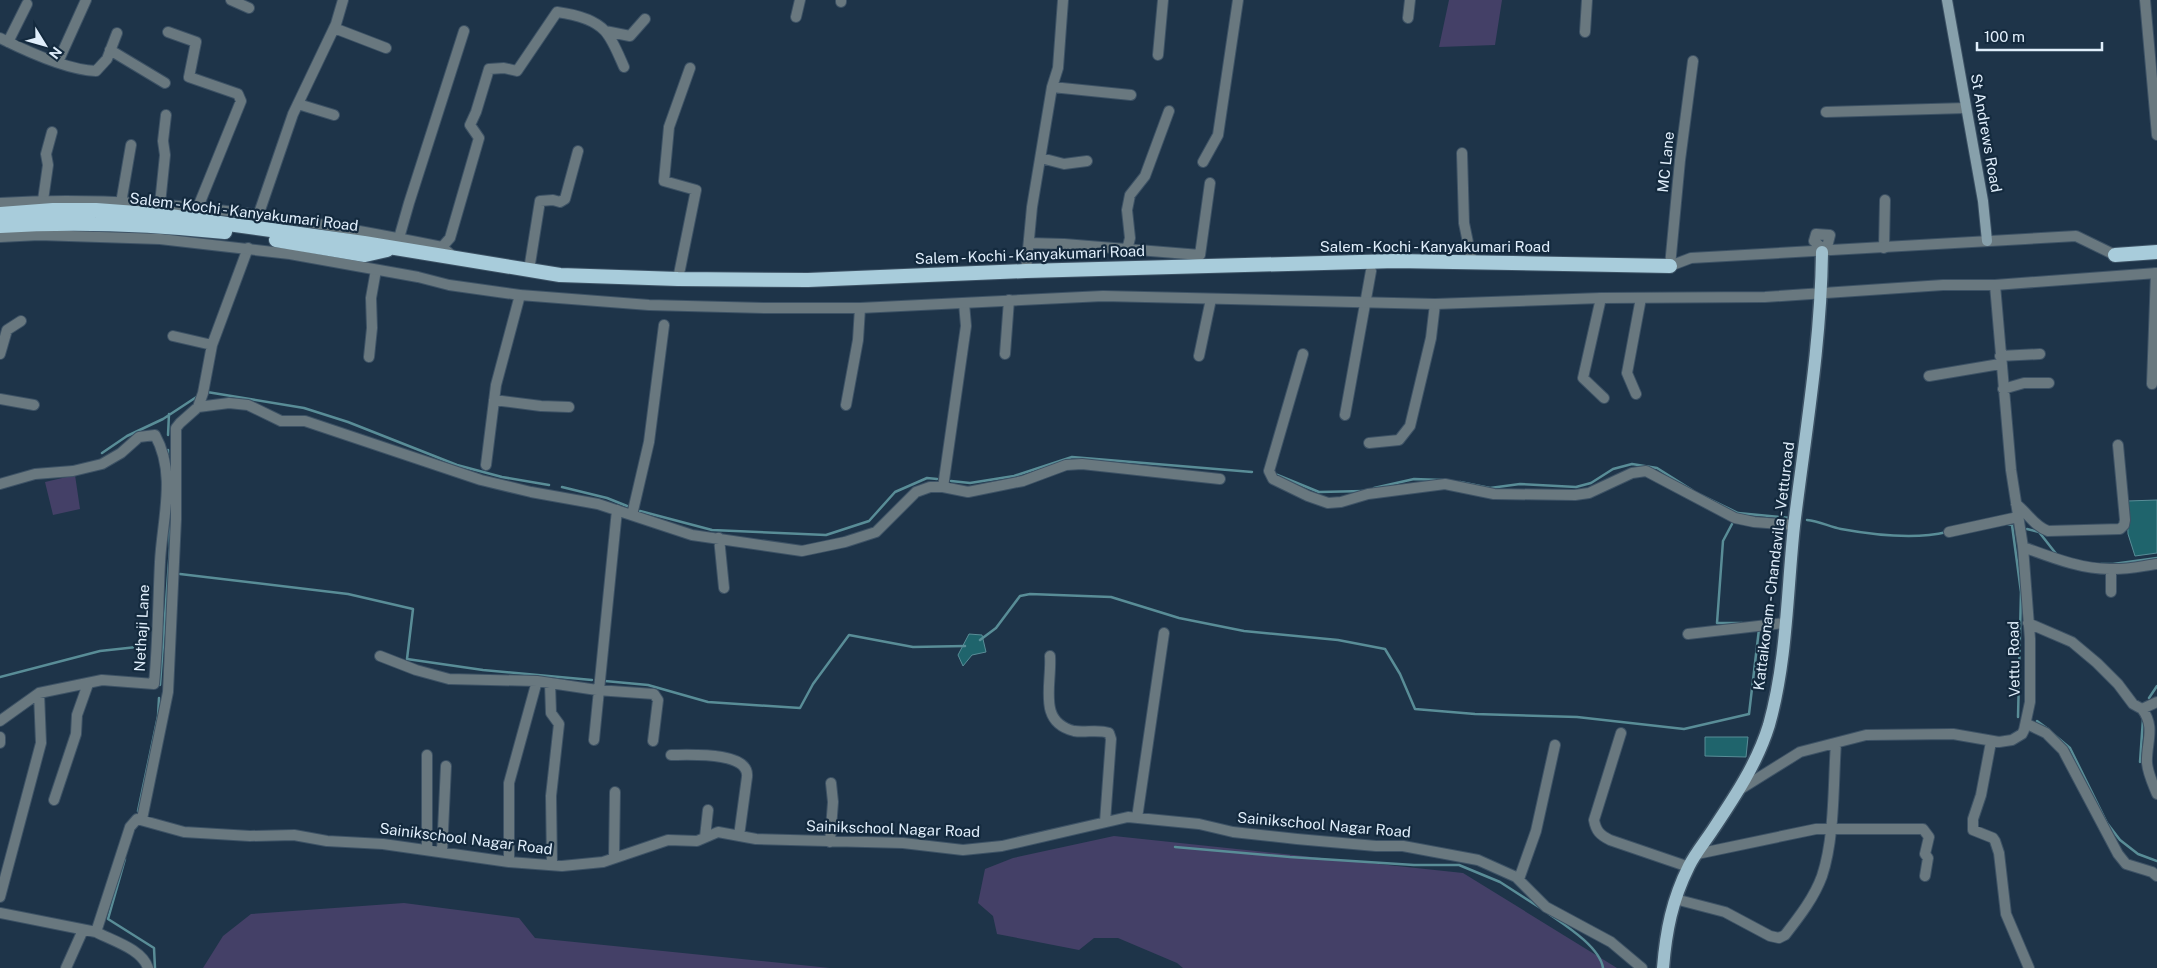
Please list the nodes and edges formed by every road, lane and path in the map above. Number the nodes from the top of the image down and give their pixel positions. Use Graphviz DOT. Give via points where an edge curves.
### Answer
graph roads {
  1 [pos="86,0"];
  2 [pos="232,0"];
  3 [pos="343,0"];
  4 [pos="800,0"];
  5 [pos="1064,0"];
  6 [pos="1163,0"];
  7 [pos="1238,0"];
  8 [pos="1410,0"];
  9 [pos="1587,0"];
  10 [pos="1947,0"];
  11 [pos="2145,0"];
  12 [pos="27,4"];
  13 [pos="249,8"];
  14 [pos="645,18"];
  15 [pos="796,18"];
  16 [pos="1408,18"];
  17 [pos="334,28"];
  18 [pos="464,31"];
  19 [pos="605,31"];
  20 [pos="168,32"];
  21 [pos="1585,32"];
  22 [pos="117,34"];
  23 [pos="4,40"];
  24 [pos="386,48"];
  25 [pos="110,50"];
  26 [pos="1158,55"];
  27 [pos="1693,61"];
  28 [pos="58,62"];
  29 [pos="624,67"];
  30 [pos="690,68"];
  31 [pos="165,83"];
  32 [pos="1052,87"];
  33 [pos="1131,95"];
  34 [pos="298,104"];
  35 [pos="1966,108"];
  36 [pos="2156,110"];
  37 [pos="1169,111"];
  38 [pos="1826,112"];
  39 [pos="166,115"];
  40 [pos="334,115"];
  41 [pos="52,132"];
  42 [pos="2157,135"];
  43 [pos="131,145"];
  44 [pos="578,151"];
  45 [pos="1462,153"];
  46 [pos="1041,158"];
  47 [pos="1088,162"];
  48 [pos="1204,162"];
  49 [pos="1210,183"];
  50 [pos="43,200"];
  51 [pos="1885,200"];
  52 [pos="0,203"];
  53 [pos="120,203"];
  54 [pos="160,204"];
  55 [pos="198,207"];
  56 [pos="259,213"];
  57 [pos="0,214"];
  58 [pos="0,226"];
  59 [pos="0,237"];
  60 [pos="1987,241"];
  61 [pos="396,243"];
  62 [pos="1029,244"];
  63 [pos="442,247"];
  64 [pos="248,248"];
  65 [pos="1884,248"];
  66 [pos="1127,250"];
  67 [pos="1822,250"];
  68 [pos="2157,252"];
  69 [pos="2115,255"];
  70 [pos="455,258"];
  71 [pos="1472,262"];
  72 [pos="1670,266"];
  73 [pos="376,270"];
  74 [pos="529,270"];
  75 [pos="1026,271"];
  76 [pos="1371,271"];
  77 [pos="2156,273"];
  78 [pos="678,279"];
  79 [pos="1995,285"];
  80 [pos="1821,292"];
  81 [pos="520,295"];
  82 [pos="1602,298"];
  83 [pos="1641,298"];
  84 [pos="1211,299"];
  85 [pos="1009,300"];
  86 [pos="1365,302"];
  87 [pos="964,303"];
  88 [pos="1435,304"];
  89 [pos="860,308"];
  90 [pos="21,321"];
  91 [pos="664,325"];
  92 [pos="173,336"];
  93 [pos="212,345"];
  94 [pos="0,354"];
  95 [pos="1006,354"];
  96 [pos="1303,354"];
  97 [pos="2040,354"];
  98 [pos="1199,356"];
  99 [pos="370,357"];
  100 [pos="2000,360"];
  101 [pos="1929,376"];
  102 [pos="2049,384"];
  103 [pos="2152,384"];
  104 [pos="2003,389"];
  105 [pos="1636,394"];
  106 [pos="1604,398"];
  107 [pos="0,399"];
  108 [pos="494,400"];
  109 [pos="34,404"];
  110 [pos="846,405"];
  111 [pos="198,407"];
  112 [pos="569,407"];
  113 [pos="1346,415"];
  114 [pos="1369,443"];
  115 [pos="2118,445"];
  116 [pos="486,465"];
  117 [pos="1220,480"];
  118 [pos="0,484"];
  119 [pos="943,487"];
  120 [pos="2016,504"];
  121 [pos="617,510"];
  122 [pos="632,515"];
  123 [pos="2018,517"];
  124 [pos="1794,525"];
  125 [pos="1949,532"];
  126 [pos="719,538"];
  127 [pos="2023,547"];
  128 [pos="2157,564"];
  129 [pos="2111,570"];
  130 [pos="724,588"];
  131 [pos="2110,592"];
  132 [pos="1785,623"];
  133 [pos="2028,623"];
  134 [pos="1164,633"];
  135 [pos="1688,634"];
  136 [pos="380,656"];
  137 [pos="1050,656"];
  138 [pos="537,681"];
  139 [pos="550,683"];
  140 [pos="88,684"];
  141 [pos="598,690"];
  142 [pos="39,693"];
  143 [pos="2157,702"];
  144 [pos="2142,709"];
  145 [pos="0,721"];
  146 [pos="2027,724"];
  147 [pos="1621,733"];
  148 [pos="0,737"];
  149 [pos="594,740"];
  150 [pos="653,741"];
  151 [pos="1991,742"];
  152 [pos="0,743"];
  153 [pos="1836,743"];
  154 [pos="1555,745"];
  155 [pos="427,755"];
  156 [pos="670,755"];
  157 [pos="446,766"];
  158 [pos="831,783"];
  159 [pos="1739,790"];
  160 [pos="615,792"];
  161 [pos="2157,794"];
  162 [pos="54,800"];
  163 [pos="708,810"];
  164 [pos="1137,818"];
  165 [pos="142,819"];
  166 [pos="1105,822"];
  167 [pos="1831,827"];
  168 [pos="739,836"];
  169 [pos="705,837"];
  170 [pos="830,842"];
  171 [pos="427,850"];
  172 [pos="442,852"];
  173 [pos="1697,854"];
  174 [pos="614,858"];
  175 [pos="509,862"];
  176 [pos="552,865"];
  177 [pos="1689,867"];
  178 [pos="1925,876"];
  179 [pos="2157,876"];
  180 [pos="1519,880"];
  181 [pos="0,897"];
  182 [pos="1675,899"];
  183 [pos="0,913"];
  184 [pos="83,930"];
  185 [pos="96,932"];
  186 [pos="66,968"];
  187 [pos="148,968"];
  188 [pos="1642,968"];
  189 [pos="1663,968"];
  190 [pos="2028,968"];
  1 -- 28 [label="street"];
  2 -- 13 [label="street"];
  3 -- 17 [label="street"];
  4 -- 15 [label="street"];
  5 -- 32 [label="street" via="1058,68"];
  6 -- 26 [label="street"];
  7 -- 48 [label="street" via="1218,134"];
  8 -- 16 [label="street"];
  9 -- 21 [label="street"];
  10 -- 35 [label="main road, St Andrews Road"];
  11 -- 36 [label="street"];
  12 -- 23 [label="street"];
  14 -- 19 [label="street" via="630,36"];
  17 -- 24 [label="street"];
  17 -- 34 [label="street"];
  18 -- 61 [label="street"];
  19 -- 29 [label="street"];
  19 -- 63 [label="street" via="589,21 557,12 517,71 489,69 470,125 479,138 450,238"];
  20 -- 55 [label="street" via="196,42 189,77 238,94 241,101"];
  22 -- 25 [label="street"];
  23 -- 28 [label="street"];
  25 -- 28 [label="street" via="96,72"];
  25 -- 31 [label="street"];
  27 -- 72 [label="street, MC Lane"];
  30 -- 78 [label="street" via="669,127 664,181 696,190"];
  32 -- 33 [label="street"];
  32 -- 46 [label="street"];
  34 -- 40 [label="street"];
  34 -- 56 [label="street"];
  35 -- 38 [label="street"];
  35 -- 60 [label="main road, St Andrews Road"];
  36 -- 42 [label="street"];
  37 -- 66 [label="street" via="1145,176 1130,195"];
  39 -- 54 [label="street"];
  41 -- 50 [label="street" via="46,154 48,165"];
  43 -- 53 [label="street"];
  44 -- 74 [label="street" via="565,199 560,202 540,201"];
  45 -- 71 [label="street" via="1464,222"];
  46 -- 47 [label="street" via="1064,164"];
  46 -- 62 [label="street"];
  49 -- 66 [label="street" via="1200,255"];
  50 -- 52 [label="street"];
  50 -- 53 [label="street"];
  51 -- 65 [label="street"];
  53 -- 54 [label="street"];
  54 -- 55 [label="street"];
  55 -- 56 [label="street"];
  56 -- 61 [label="street"];
  57 -- 61 [label="highway, Salem - Kochi - Kanyakumari Road" via="96,210 163,215 364,243"];
  58 -- 61 [label="highway, Salem - Kochi - Kanyakumari Road" via="54,222 162,226 253,236 365,255"];
  59 -- 64 [label="street" via="160,239"];
  60 -- 65 [label="street"];
  60 -- 69 [label="street" via="2076,236"];
  61 -- 63 [label="street"];
  61 -- 70 [label="highway, Salem - Kochi - Kanyakumari Road"];
  62 -- 66 [label="street"];
  62 -- 75 [label="street"];
  63 -- 70 [label="street"];
  64 -- 73 [label="street"];
  64 -- 93 [label="street"];
  65 -- 67 [label="street"];
  67 -- 72 [label="street" via="1691,258"];
  67 -- 80 [label="main road, Kattaikonam - Chandavila - Vetturoad"];
  68 -- 69 [label="highway"];
  70 -- 74 [label="highway, Salem - Kochi - Kanyakumari Road"];
  71 -- 72 [label="highway, Salem - Kochi - Kanyakumari Road"];
  71 -- 75 [label="highway, Salem - Kochi - Kanyakumari Road" via="1396,261"];
  73 -- 81 [label="street"];
  73 -- 99 [label="street" via="371,298"];
  74 -- 78 [label="highway, Salem - Kochi - Kanyakumari Road" via="560,275"];
  75 -- 78 [label="highway, Salem - Kochi - Kanyakumari Road" via="808,280"];
  76 -- 86 [label="street"];
  77 -- 79 [label="street"];
  77 -- 103 [label="street"];
  79 -- 80 [label="street"];
  79 -- 100 [label="street, Vettu Road"];
  80 -- 83 [label="street" via="1765,297"];
  80 -- 124 [label="main road, Kattaikonam - Chandavila - Vetturoad"];
  81 -- 89 [label="street" via="649,306"];
  81 -- 108 [label="street" via="498,373"];
  82 -- 83 [label="street"];
  82 -- 88 [label="street"];
  82 -- 106 [label="street" via="1583,378"];
  83 -- 105 [label="street" via="1627,373"];
  84 -- 85 [label="street" via="1103,296"];
  84 -- 86 [label="street"];
  84 -- 98 [label="street"];
  85 -- 87 [label="street"];
  85 -- 95 [label="street"];
  86 -- 88 [label="street"];
  86 -- 113 [label="street"];
  87 -- 89 [label="street"];
  87 -- 119 [label="street" via="966,326"];
  88 -- 114 [label="street" via="1431,338 1410,426 1399,440"];
  89 -- 110 [label="street" via="858,340"];
  90 -- 94 [label="street" via="7,330"];
  91 -- 122 [label="street" via="649,442"];
  92 -- 93 [label="street"];
  93 -- 111 [label="street"];
  96 -- 124 [label="street" via="1269,471 1273,479 1328,503 1445,484 1494,494 1575,495 1632,473 1646,471 1735,518"];
  97 -- 100 [label="street"];
  100 -- 101 [label="street"];
  100 -- 104 [label="street, Vettu Road"];
  102 -- 104 [label="street" via="2024,383"];
  104 -- 120 [label="street, Vettu Road"];
  107 -- 109 [label="street"];
  108 -- 112 [label="street"];
  108 -- 116 [label="street"];
  111 -- 121 [label="street" via="229,403 248,405 281,421 304,421 481,480"];
  111 -- 165 [label="street" via="176,428 176,519 168,692"];
  115 -- 120 [label="street" via="2125,520 2120,529 2048,531 2040,528"];
  117 -- 119 [label="street" via="1082,464 1066,465 1023,480 968,492"];
  118 -- 140 [label="street, Nethaji Lane" via="35,474 73,471 102,464 139,437 156,435 166,459 166,506 154,684 102,680"];
  119 -- 126 [label="street" via="916,492 876,532 825,547 802,550"];
  120 -- 123 [label="street, Vettu Road"];
  121 -- 122 [label="street"];
  121 -- 141 [label="street"];
  122 -- 126 [label="street" via="692,534"];
  123 -- 125 [label="street"];
  123 -- 127 [label="street, Vettu Road"];
  124 -- 132 [label="main road, Kattaikonam - Chandavila - Vetturoad"];
  126 -- 130 [label="street"];
  127 -- 129 [label="street" via="2075,564"];
  127 -- 133 [label="street, Vettu Road"];
  128 -- 129 [label="street"];
  129 -- 131 [label="street"];
  132 -- 135 [label="street"];
  132 -- 159 [label="main road, Kattaikonam - Chandavila - Vetturoad" via="1777,692 1768,726 1754,763"];
  133 -- 144 [label="street" via="2072,642 2118,684 2133,704"];
  133 -- 146 [label="street, Vettu Road" via="2030,702"];
  134 -- 164 [label="street"];
  136 -- 138 [label="street" via="449,679"];
  137 -- 166 [label="street" via="1049,700 1055,722 1063,728 1077,731 1109,733 1111,739"];
  138 -- 139 [label="street"];
  138 -- 175 [label="street" via="509,783"];
  139 -- 141 [label="street"];
  139 -- 176 [label="street" via="551,713 559,724 551,796"];
  140 -- 142 [label="street, Nethaji Lane"];
  140 -- 162 [label="street" via="77,715 76,734"];
  141 -- 149 [label="street"];
  141 -- 150 [label="street" via="657,696"];
  142 -- 145 [label="street, Nethaji Lane"];
  142 -- 181 [label="street" via="41,743"];
  143 -- 144 [label="street"];
  144 -- 161 [label="street" via="2150,722 2147,762"];
  146 -- 151 [label="street" via="2017,738"];
  146 -- 179 [label="street" via="2046,733 2063,750 2126,864"];
  147 -- 177 [label="street" via="1594,820 1596,829 1610,840"];
  148 -- 152 [label="street"];
  151 -- 153 [label="street" via="1953,734 1866,735"];
  151 -- 190 [label="street" via="1973,830 1993,838 2000,853 2006,914"];
  153 -- 159 [label="street" via="1800,752"];
  153 -- 167 [label="street"];
  154 -- 180 [label="street" via="1536,831"];
  155 -- 171 [label="street"];
  156 -- 168 [label="street" via="714,756 746,766"];
  157 -- 172 [label="street"];
  158 -- 170 [label="street"];
  159 -- 173 [label="main road, Kattaikonam - Chandavila - Vetturoad"];
  160 -- 174 [label="street"];
  163 -- 169 [label="street"];
  164 -- 166 [label="street, Sainikschool Nagar Road"];
  164 -- 180 [label="street, Sainikschool Nagar Road" via="1297,839 1404,846 1478,860"];
  165 -- 171 [label="street, Sainikschool Nagar Road" via="184,832 294,835"];
  165 -- 185 [label="street" via="137,819 130,827"];
  166 -- 170 [label="street, Sainikschool Nagar Road" via="1002,846 963,850 903,843"];
  167 -- 173 [label="street"];
  167 -- 178 [label="street" via="1923,829 1929,837"];
  167 -- 182 [label="street" via="1822,876 1812,897 1785,935 1779,938 1725,912"];
  168 -- 169 [label="street, Sainikschool Nagar Road" via="718,832"];
  168 -- 170 [label="street, Sainikschool Nagar Road" via="756,840"];
  169 -- 174 [label="street, Sainikschool Nagar Road" via="697,841 668,840"];
  171 -- 172 [label="street, Sainikschool Nagar Road"];
  172 -- 175 [label="street, Sainikschool Nagar Road"];
  173 -- 177 [label="main road, Kattaikonam - Chandavila - Vetturoad"];
  174 -- 176 [label="street, Sainikschool Nagar Road" via="603,862"];
  175 -- 176 [label="street, Sainikschool Nagar Road"];
  177 -- 182 [label="main road, Kattaikonam - Chandavila - Vetturoad"];
  180 -- 188 [label="street, Sainikschool Nagar Road" via="1546,906 1611,942"];
  182 -- 189 [label="main road, Kattaikonam - Chandavila - Vetturoad" via="1667,926"];
  183 -- 184 [label="street"];
  184 -- 185 [label="street"];
  184 -- 186 [label="street"];
  185 -- 187 [label="street" via="140,955"];
}
